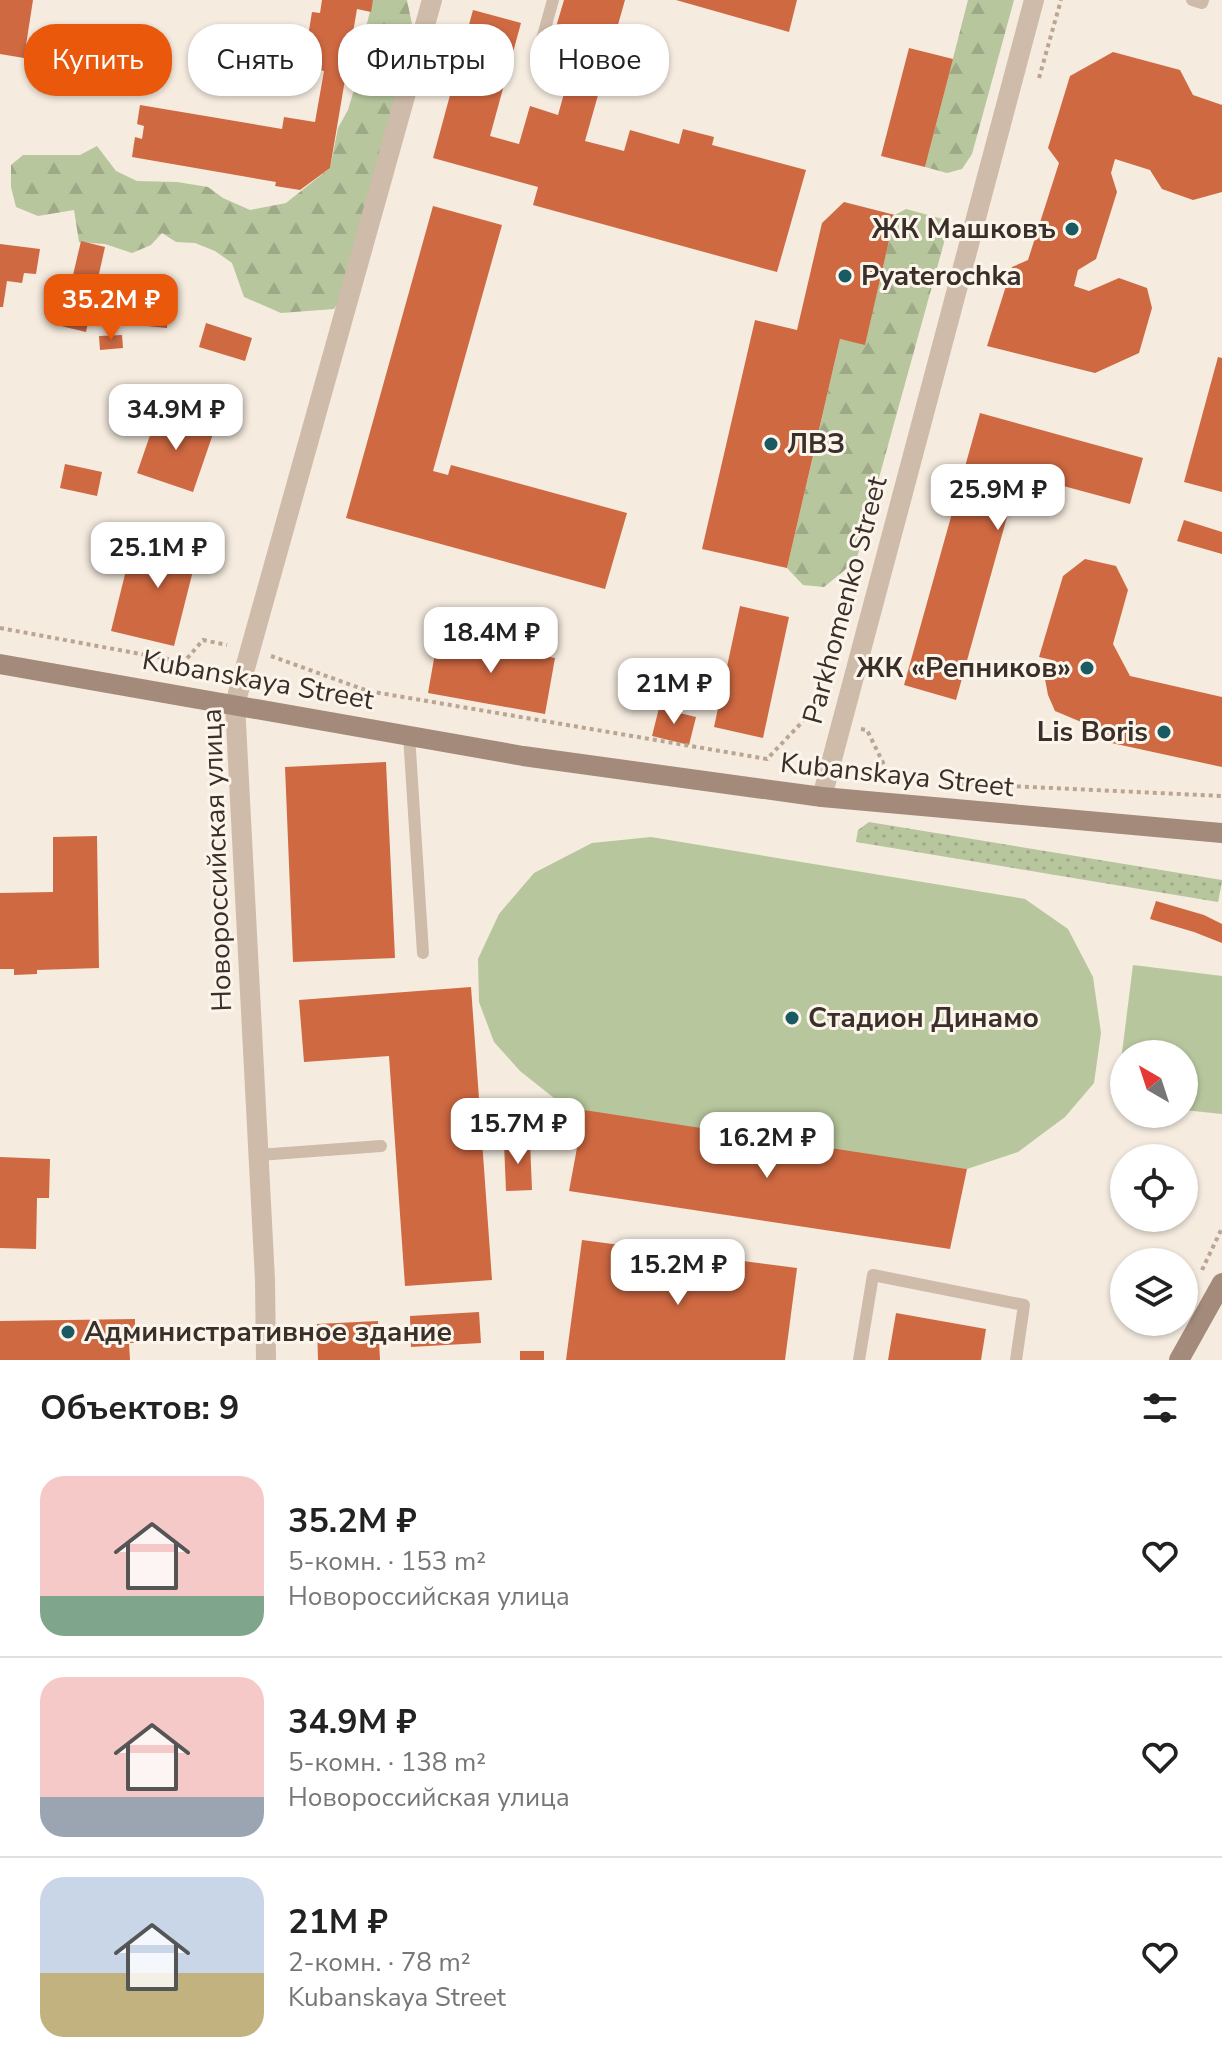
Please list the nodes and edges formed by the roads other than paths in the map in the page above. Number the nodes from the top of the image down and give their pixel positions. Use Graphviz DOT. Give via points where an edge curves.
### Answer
graph roads {
  1 [pos="432,0"];
  2 [pos="553,0"];
  3 [pos="1034,0"];
  4 [pos="1192,0"];
  5 [pos="1203,0"];
  6 [pos="546,24"];
  7 [pos="0,664"];
  8 [pos="235,704"];
  9 [pos="409,735"];
  10 [pos="822,797"];
  11 [pos="1222,833"];
  12 [pos="423,953"];
  13 [pos="381,1146"];
  14 [pos="259,1155"];
  15 [pos="1222,1283"];
  16 [pos="266,1360"];
  17 [pos="859,1360"];
  18 [pos="1016,1360"];
  19 [pos="1179,1360"];
  1 -- 8 [label="street, Новороссийская улица"];
  2 -- 6 [label="lane"];
  3 -- 10 [label="street, Parkhomenko Street"];
  4 -- 5 [label="lane"];
  7 -- 8 [label="main road, Kubanskaya Street"];
  8 -- 9 [label="main road, Kubanskaya Street"];
  8 -- 14 [label="street, Новороссийская улица"];
  9 -- 10 [label="main road, Kubanskaya Street"];
  9 -- 12 [label="lane"];
  10 -- 11 [label="main road, Kubanskaya Street"];
  13 -- 14 [label="lane"];
  14 -- 16 [label="street, Новороссийская улица"];
  15 -- 19 [label="main road"];
  17 -- 18 [label="lane" via="873,1275 1024,1305"];
}
